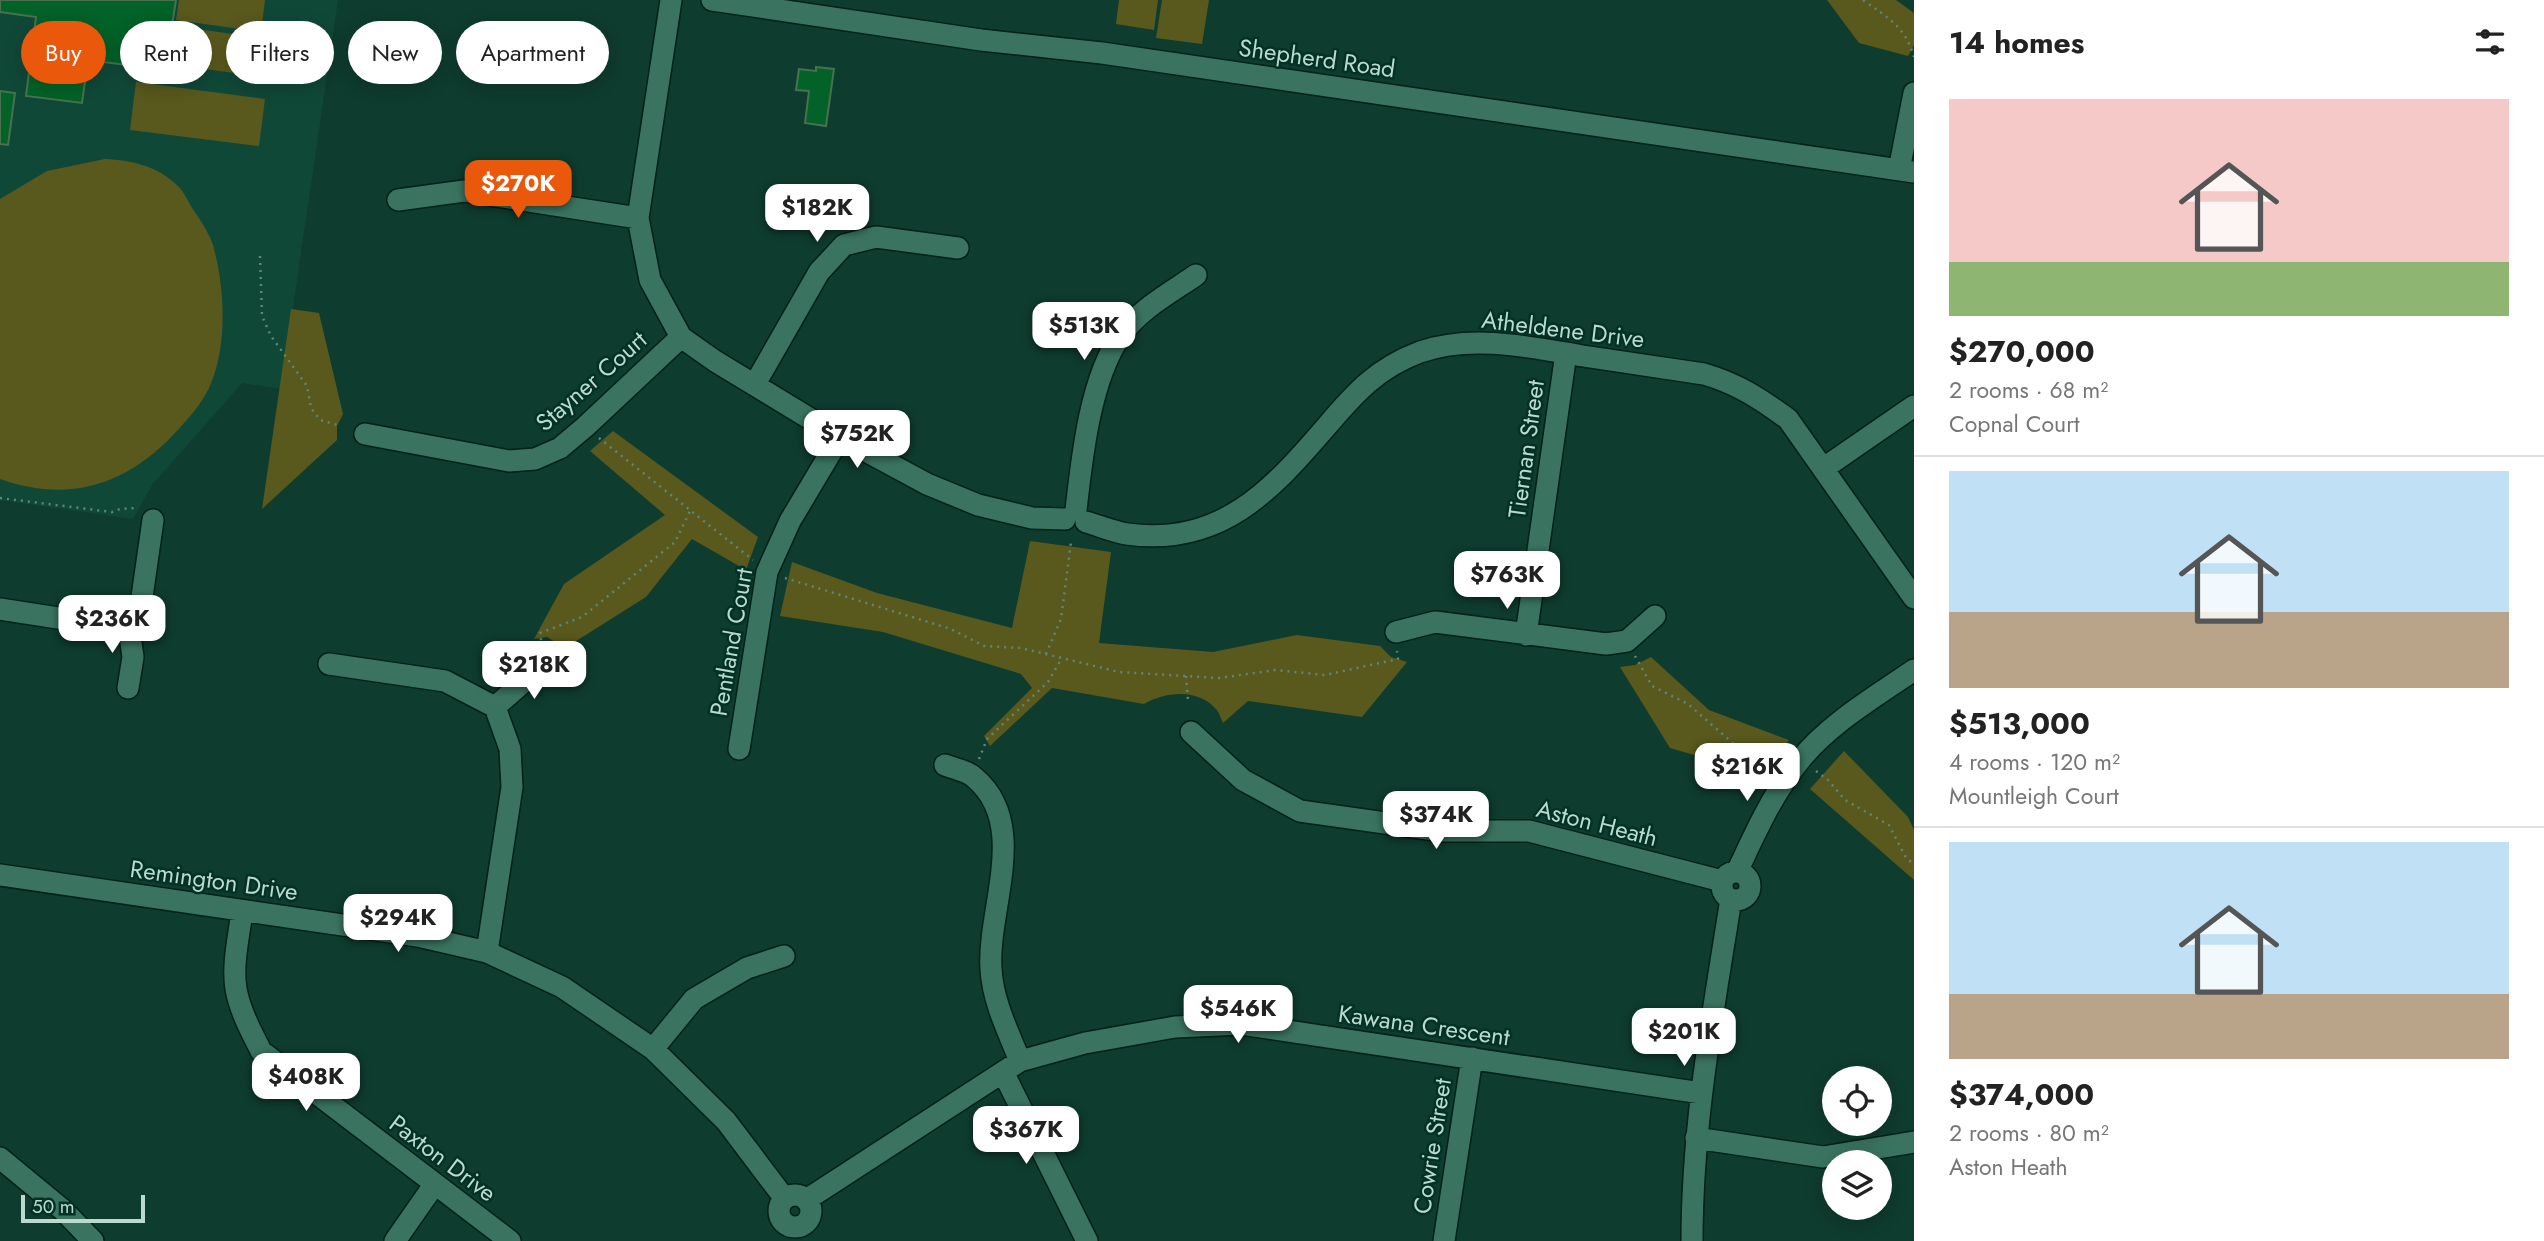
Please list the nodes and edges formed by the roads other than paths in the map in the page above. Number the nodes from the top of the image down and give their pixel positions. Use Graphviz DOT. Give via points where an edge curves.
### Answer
graph roads {
  1 [pos="671,0"];
  2 [pos="712,0"];
  3 [pos="1914,93"];
  4 [pos="1906,171"];
  5 [pos="398,200"];
  6 [pos="638,218"];
  7 [pos="958,248"];
  8 [pos="1196,275"];
  9 [pos="681,337"];
  10 [pos="1566,353"];
  11 [pos="755,384"];
  12 [pos="1914,406"];
  13 [pos="365,433"];
  14 [pos="840,437"];
  15 [pos="1824,468"];
  16 [pos="1076,517"];
  17 [pos="153,520"];
  18 [pos="1914,598"];
  19 [pos="0,609"];
  20 [pos="1655,616"];
  21 [pos="128,622"];
  22 [pos="1396,632"];
  23 [pos="1526,635"];
  24 [pos="329,664"];
  25 [pos="544,664"];
  26 [pos="1914,670"];
  27 [pos="128,688"];
  28 [pos="495,706"];
  29 [pos="1191,733"];
  30 [pos="739,749"];
  31 [pos="946,765"];
  32 [pos="0,875"];
  33 [pos="1730,884"];
  34 [pos="242,911"];
  35 [pos="487,952"];
  36 [pos="783,956"];
  37 [pos="653,1049"];
  38 [pos="1472,1058"];
  39 [pos="1012,1066"];
  40 [pos="1701,1093"];
  41 [pos="1696,1138"];
  42 [pos="1914,1142"];
  43 [pos="0,1158"];
  44 [pos="434,1185"];
  45 [pos="796,1200"];
  46 [pos="808,1233"];
  47 [pos="93,1241"];
  48 [pos="395,1241"];
  49 [pos="510,1241"];
  50 [pos="1087,1241"];
  51 [pos="1444,1241"];
  52 [pos="1692,1241"];
  1 -- 6 [label="street, Atheldene Drive"];
  2 -- 4 [label="street, Shepherd Road"];
  3 -- 4 [label="street"];
  5 -- 6 [label="street" via="464,191"];
  6 -- 9 [label="street, Atheldene Drive" via="650,280"];
  7 -- 11 [label="street" via="876,237 844,245 819,272"];
  8 -- 16 [label="street" via="1146,309 1121,335 1105,365 1093,399"];
  9 -- 11 [label="street, Atheldene Drive"];
  9 -- 13 [label="street, Stayner Court" via="560,448 535,459 509,461"];
  10 -- 15 [label="street, Atheldene Drive" via="1704,374 1733,383 1788,419"];
  10 -- 16 [label="street, Atheldene Drive" via="1473,343 1420,352 1393,365 1350,397 1274,485 1237,513 1209,526 1157,536 1126,534"];
  10 -- 23 [label="street, Tiernan Street"];
  11 -- 14 [label="street, Atheldene Drive"];
  12 -- 15 [label="street"];
  14 -- 16 [label="street, Atheldene Drive" via="927,484 978,505 1032,518"];
  14 -- 30 [label="street, Pentland Court" via="790,522 767,572"];
  15 -- 18 [label="street, Atheldene Drive"];
  17 -- 21 [label="street" via="140,611"];
  19 -- 21 [label="street" via="116,627"];
  20 -- 23 [label="street" via="1627,641 1606,644"];
  21 -- 27 [label="street" via="133,657"];
  22 -- 23 [label="street" via="1435,622"];
  24 -- 28 [label="street" via="445,681"];
  25 -- 28 [label="street"];
  26 -- 33 [label="street" via="1838,723 1801,759 1764,815"];
  28 -- 35 [label="street" via="510,749 512,787"];
  29 -- 33 [label="street, Aston Heath" via="1243,780 1300,811 1442,831 1529,831"];
  31 -- 39 [label="street" via="973,776 988,792 1002,832 991,967"];
  32 -- 34 [label="street, Remington Drive"];
  33 -- 40 [label="street"];
  34 -- 35 [label="street, Remington Drive" via="418,936"];
  34 -- 44 [label="street, Paxton Drive" via="236,987 261,1051"];
  35 -- 37 [label="street, Remington Drive" via="562,987"];
  36 -- 37 [label="street" via="747,968 694,999"];
  37 -- 45 [label="street, Remington Drive"];
  38 -- 39 [label="street, Kawana Crescent" via="1241,1024 1175,1027 1085,1043"];
  38 -- 40 [label="street, Kawana Crescent"];
  38 -- 51 [label="street, Cowrie Street"];
  39 -- 45 [label="street, Kawana Crescent"];
  39 -- 50 [label="street"];
  40 -- 41 [label="street"];
  41 -- 42 [label="street" via="1823,1157"];
  41 -- 52 [label="street"];
  43 -- 47 [label="street"];
  44 -- 48 [label="street"];
  44 -- 49 [label="street, Paxton Drive"];
  45 -- 46 [label="street" via="809,1205"];
}
